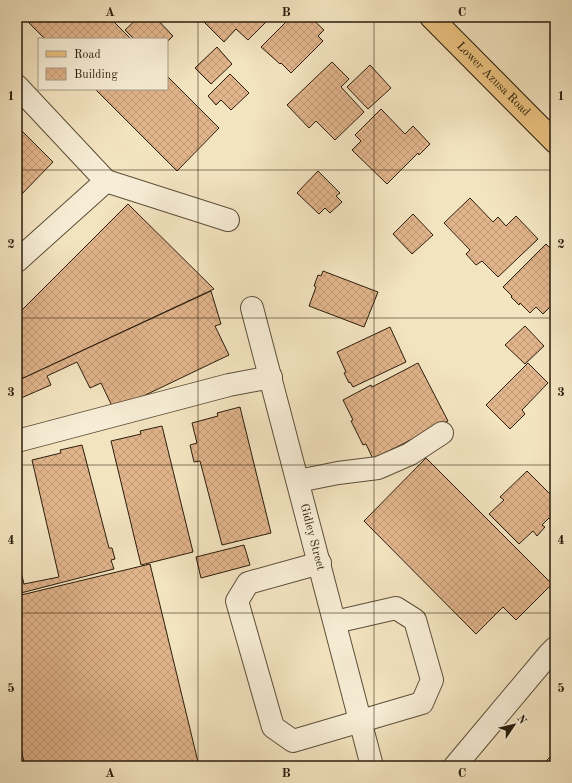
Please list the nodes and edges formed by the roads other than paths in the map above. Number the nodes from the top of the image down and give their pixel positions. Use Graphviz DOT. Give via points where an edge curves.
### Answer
graph roads {
  1 [pos="431,17"];
  2 [pos="17,86"];
  3 [pos="555,142"];
  4 [pos="106,181"];
  5 [pos="228,220"];
  6 [pos="17,261"];
  7 [pos="252,308"];
  8 [pos="271,377"];
  9 [pos="442,433"];
  10 [pos="17,440"];
  11 [pos="298,481"];
  12 [pos="320,563"];
  13 [pos="335,622"];
  14 [pos="555,648"];
  15 [pos="361,722"];
  16 [pos="372,766"];
  17 [pos="455,766"];
  1 -- 3 [label="main road, Lower Azusa Road"];
  2 -- 4 [label="street"];
  4 -- 5 [label="street"];
  4 -- 6 [label="street"];
  7 -- 8 [label="street, Gidley Street"];
  8 -- 10 [label="street" via="229,385"];
  8 -- 11 [label="street, Gidley Street"];
  9 -- 11 [label="street" via="410,454 378,468"];
  11 -- 12 [label="street, Gidley Street"];
  12 -- 13 [label="street, Gidley Street"];
  12 -- 15 [label="street" via="248,583 237,601 273,727 293,741"];
  13 -- 15 [label="street, Gidley Street"];
  13 -- 15 [label="street" via="396,608 415,620 432,680 422,703"];
  14 -- 17 [label="street"];
  15 -- 16 [label="street, Gidley Street"];
}
